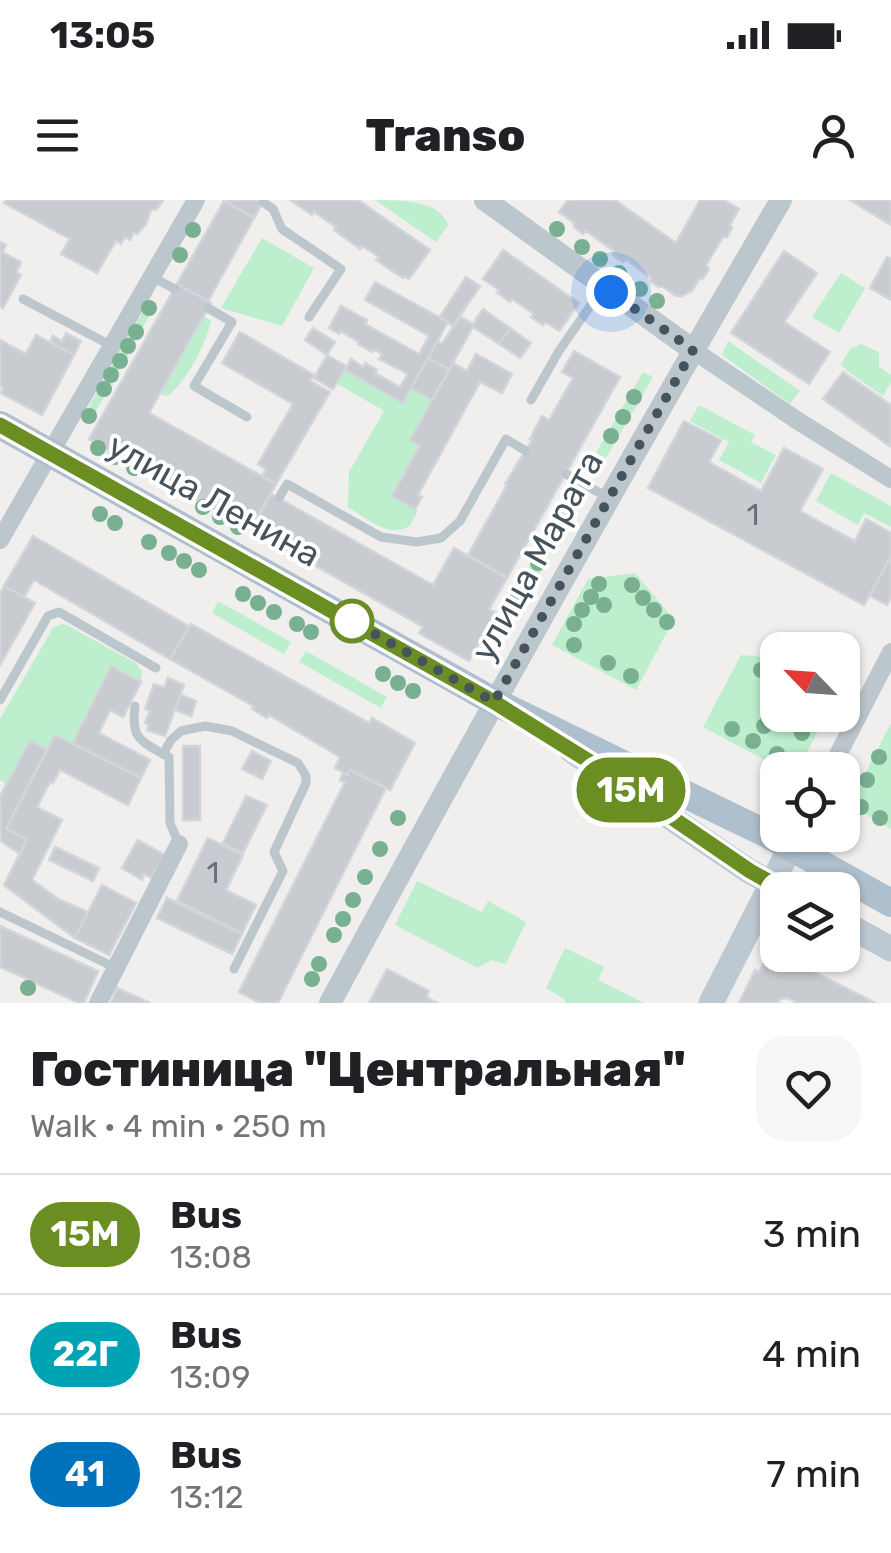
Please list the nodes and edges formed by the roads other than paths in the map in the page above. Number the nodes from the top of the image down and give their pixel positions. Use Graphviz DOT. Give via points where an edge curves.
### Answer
graph roads {
  1 [pos="196,200"];
  2 [pos="485,200"];
  3 [pos="781,200"];
  4 [pos="262,202"];
  5 [pos="152,277"];
  6 [pos="604,286"];
  7 [pos="174,289"];
  8 [pos="23,299"];
  9 [pos="208,308"];
  10 [pos="309,316"];
  11 [pos="112,346"];
  12 [pos="693,350"];
  13 [pos="531,400"];
  14 [pos="248,418"];
  15 [pos="0,424"];
  16 [pos="526,451"];
  17 [pos="50,452"];
  18 [pos="566,474"];
  19 [pos="891,479"];
  20 [pos="279,498"];
  21 [pos="610,499"];
  22 [pos="0,540"];
  23 [pos="891,652"];
  24 [pos="156,668"];
  25 [pos="0,700"];
  26 [pos="494,702"];
  27 [pos="135,706"];
  28 [pos="839,752"];
  29 [pos="163,754"];
  30 [pos="760,825"];
  31 [pos="179,844"];
  32 [pos="811,852"];
  33 [pos="760,877"];
  34 [pos="891,903"];
  35 [pos="0,912"];
  36 [pos="760,918"];
  37 [pos="860,932"];
  38 [pos="891,949"];
  39 [pos="116,968"];
  40 [pos="234,969"];
  41 [pos="98,1003"];
  42 [pos="330,1003"];
  43 [pos="711,1003"];
  1 -- 5 [label="street"];
  2 -- 6 [label="street"];
  3 -- 12 [label="street, улица Марата"];
  4 -- 10 [label="lane" via="290,236 341,270"];
  5 -- 7 [label="lane"];
  5 -- 11 [label="street"];
  6 -- 12 [label="street"];
  6 -- 13 [label="lane"];
  8 -- 11 [label="lane"];
  9 -- 14 [label="lane" via="232,322 194,386"];
  11 -- 17 [label="street"];
  12 -- 19 [label="street"];
  12 -- 21 [label="street, улица Марата"];
  15 -- 17 [label="main road, улица Ленина"];
  16 -- 20 [label="lane" via="506,439 460,521 440,538 381,537 287,484"];
  17 -- 22 [label="street"];
  17 -- 26 [label="main road, улица Ленина"];
  18 -- 21 [label="lane"];
  21 -- 26 [label="street, улица Марата"];
  23 -- 28 [label="street"];
  24 -- 25 [label="lane" via="59,612 48,616"];
  26 -- 30 [label="main road, улица Ленина"];
  26 -- 33 [label="main road"];
  26 -- 42 [label="street, улица Марата"];
  27 -- 29 [label="lane" via="138,737"];
  29 -- 31 [label="lane" via="170,757 170,822"];
  29 -- 40 [label="lane" via="181,731 205,726 232,731 291,759 306,776 274,852 283,871"];
  31 -- 39 [label="street"];
  32 -- 34 [label="main road, улица Ленина"];
  35 -- 39 [label="lane"];
  36 -- 43 [label="main road"];
  37 -- 38 [label="main road"];
  39 -- 41 [label="street"];
}
